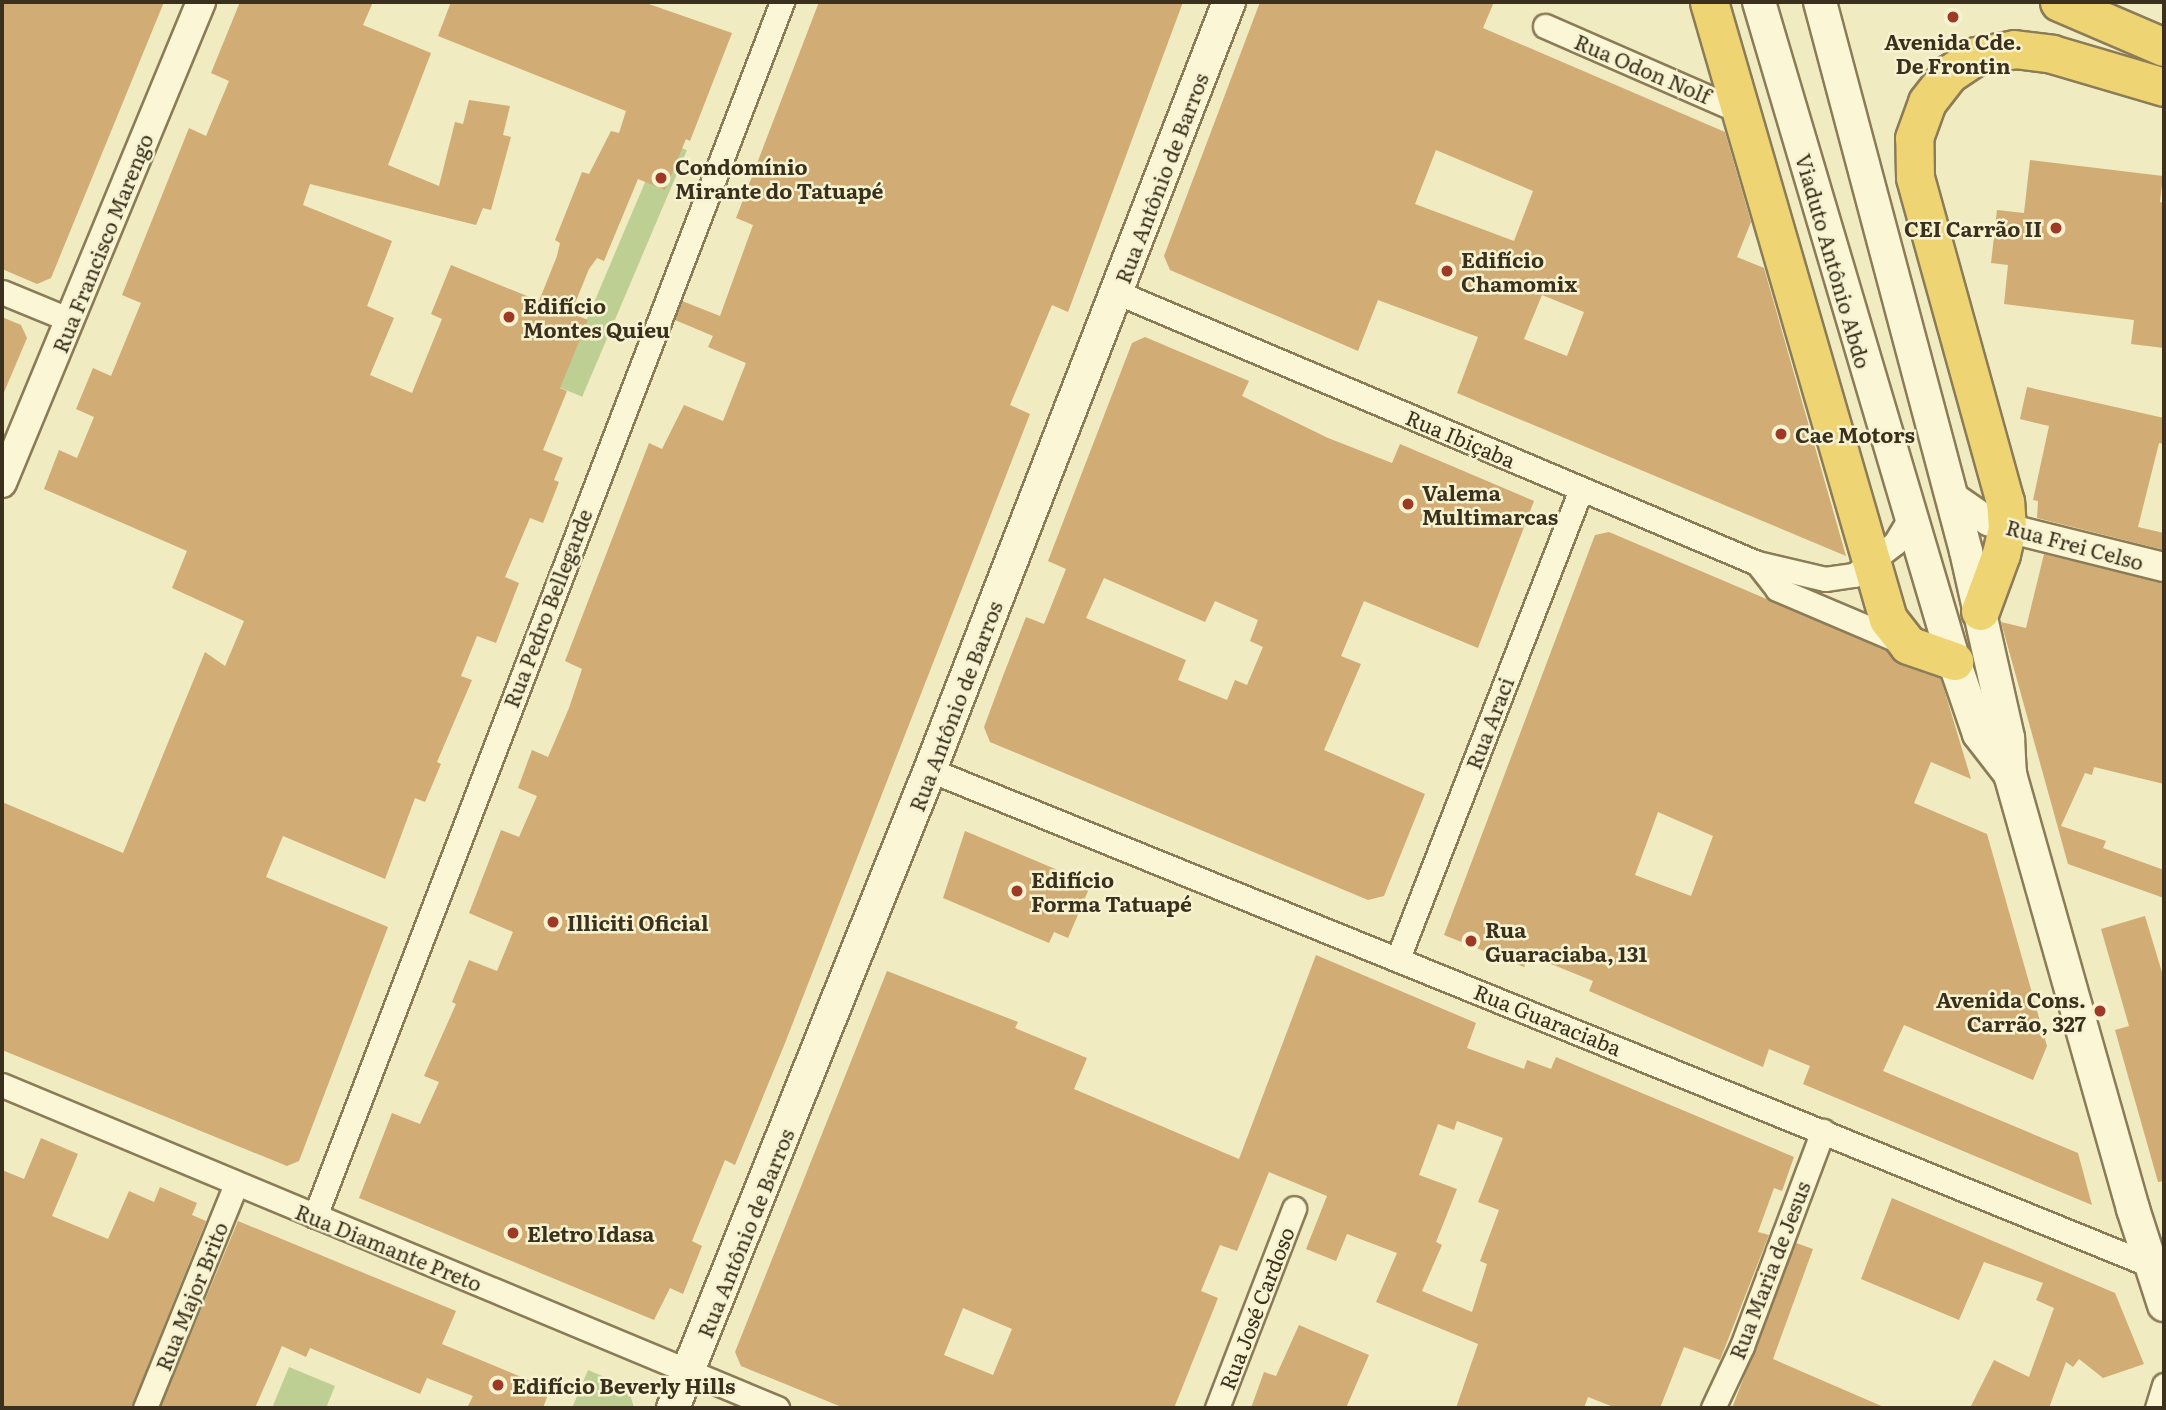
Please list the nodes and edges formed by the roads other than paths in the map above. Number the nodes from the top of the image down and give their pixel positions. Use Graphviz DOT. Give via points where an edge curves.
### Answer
graph roads {
  1 [pos="201,2"];
  2 [pos="782,2"];
  3 [pos="1229,2"];
  4 [pos="1709,2"];
  5 [pos="1759,2"];
  6 [pos="1820,2"];
  7 [pos="2059,2"];
  8 [pos="1545,26"];
  9 [pos="2164,47"];
  10 [pos="2164,87"];
  11 [pos="1740,110"];
  12 [pos="2,292"];
  13 [pos="1116,292"];
  14 [pos="70,320"];
  15 [pos="2,483"];
  16 [pos="1581,489"];
  17 [pos="1952,496"];
  18 [pos="1909,520"];
  19 [pos="2007,528"];
  20 [pos="1872,562"];
  21 [pos="1757,564"];
  22 [pos="2164,567"];
  23 [pos="1980,611"];
  24 [pos="1908,645"];
  25 [pos="1954,661"];
  26 [pos="930,770"];
  27 [pos="2010,774"];
  28 [pos="1398,958"];
  29 [pos="2,1085"];
  30 [pos="1823,1131"];
  31 [pos="236,1184"];
  32 [pos="1294,1208"];
  33 [pos="315,1216"];
  34 [pos="2158,1268"];
  35 [pos="2164,1305"];
  36 [pos="690,1371"];
  37 [pos="2164,1385"];
  38 [pos="145,1408"];
  39 [pos="673,1408"];
  40 [pos="777,1408"];
  41 [pos="1217,1408"];
  42 [pos="1713,1408"];
  43 [pos="2157,1408"];
  1 -- 14 [label="street, Rua Francisco Marengo"];
  2 -- 33 [label="street, Rua Pedro Bellegarde"];
  3 -- 13 [label="main road, Rua Antônio de Barros"];
  4 -- 11 [label="highway"];
  5 -- 18 [label="main road, Viaduto Antônio Abdo"];
  6 -- 17 [label="main road"];
  7 -- 9 [label="highway"];
  8 -- 11 [label="street, Rua Odon Nolf"];
  10 -- 19 [label="highway" via="2052,54 2014,49 1976,56 1949,74 1922,114 1914,138 1915,177 1999,471"];
  11 -- 20 [label="highway"];
  12 -- 14 [label="street"];
  13 -- 16 [label="street, Rua Ibiçaba"];
  13 -- 26 [label="main road, Rua Antônio de Barros"];
  14 -- 15 [label="street, Rua Francisco Marengo"];
  16 -- 21 [label="street, Rua Ibiçaba"];
  16 -- 28 [label="street, Rua Araci"];
  17 -- 19 [label="street, Rua Frei Celso" via="1988,521"];
  17 -- 23 [label="main road"];
  18 -- 20 [label="street, Rua Ibiçaba" via="1895,543"];
  18 -- 25 [label="main road, Viaduto Antônio Abdo"];
  19 -- 22 [label="street, Rua Frei Celso"];
  19 -- 23 [label="highway"];
  20 -- 21 [label="street, Rua Ibiçaba" via="1854,575 1825,579"];
  20 -- 24 [label="highway" via="1888,619"];
  21 -- 24 [label="street" via="1777,589"];
  23 -- 27 [label="main road" via="2008,738"];
  24 -- 25 [label="highway"];
  25 -- 27 [label="main road, Viaduto Antônio Abdo" via="1979,734"];
  26 -- 28 [label="street, Rua Guaraciaba"];
  26 -- 36 [label="main road, Rua Antônio de Barros"];
  27 -- 34 [label="main road"];
  28 -- 30 [label="street, Rua Guaraciaba"];
  29 -- 31 [label="street, Rua Diamante Preto"];
  30 -- 34 [label="street, Rua Guaraciaba"];
  30 -- 42 [label="street, Rua Maria de Jesus" via="1742,1346"];
  31 -- 33 [label="street, Rua Diamante Preto"];
  31 -- 38 [label="street, Rua Major Brito"];
  32 -- 41 [label="street, Rua José Cardoso"];
  33 -- 36 [label="street, Rua Diamante Preto"];
  34 -- 35 [label="main road"];
  36 -- 39 [label="main road, Rua Antônio de Barros"];
  36 -- 40 [label="street, Rua Diamante Preto"];
  37 -- 43 [label="street"];
}
